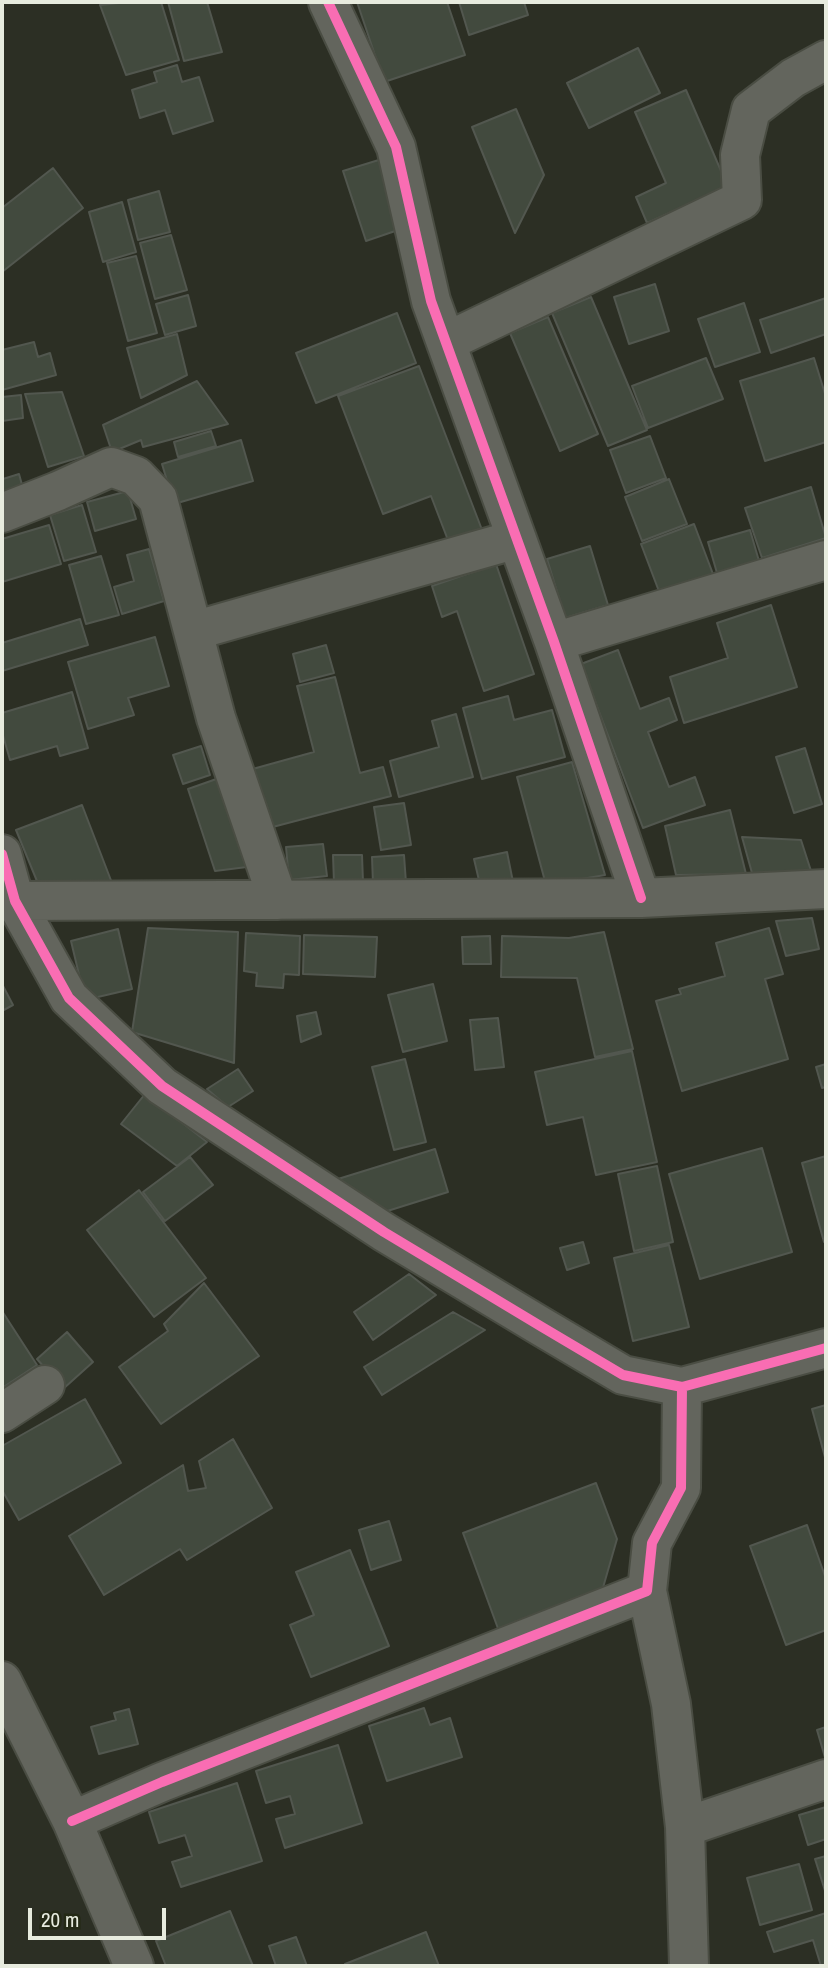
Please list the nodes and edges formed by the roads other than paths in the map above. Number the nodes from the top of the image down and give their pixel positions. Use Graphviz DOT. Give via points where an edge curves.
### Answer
graph roads {
  1 [pos="328,2"];
  2 [pos="826,60"];
  3 [pos="446,342"];
  4 [pos="2,513"];
  5 [pos="517,539"];
  6 [pos="826,560"];
  7 [pos="193,631"];
  8 [pos="554,642"];
  9 [pos="2,855"];
  10 [pos="826,889"];
  11 [pos="641,898"];
  12 [pos="8,900"];
  13 [pos="278,900"];
  14 [pos="826,1348"];
  15 [pos="45,1385"];
  16 [pos="682,1387"];
  17 [pos="2,1413"];
  18 [pos="647,1591"];
  19 [pos="2,1681"];
  20 [pos="826,1779"];
  21 [pos="72,1821"];
  22 [pos="685,1827"];
  23 [pos="134,1966"];
  24 [pos="689,1966"];
  1 -- 3 [label="street" via="396,147 431,301"];
  2 -- 3 [label="street" via="751,110 740,155 742,200"];
  3 -- 5 [label="street"];
  4 -- 7 [label="street" via="111,467 136,477 158,499"];
  5 -- 7 [label="street"];
  5 -- 8 [label="street"];
  6 -- 8 [label="street"];
  7 -- 13 [label="street" via="216,718"];
  8 -- 11 [label="street"];
  9 -- 12 [label="street"];
  10 -- 11 [label="street"];
  11 -- 13 [label="street"];
  12 -- 13 [label="street"];
  12 -- 16 [label="street" via="69,998 162,1086 384,1232 623,1375"];
  14 -- 16 [label="street"];
  15 -- 17 [label="street"];
  16 -- 18 [label="street" via="681,1488 652,1543"];
  18 -- 21 [label="street"];
  18 -- 22 [label="street" via="671,1704"];
  19 -- 21 [label="street"];
  20 -- 22 [label="street"];
  21 -- 23 [label="street"];
  22 -- 24 [label="street"];
}
